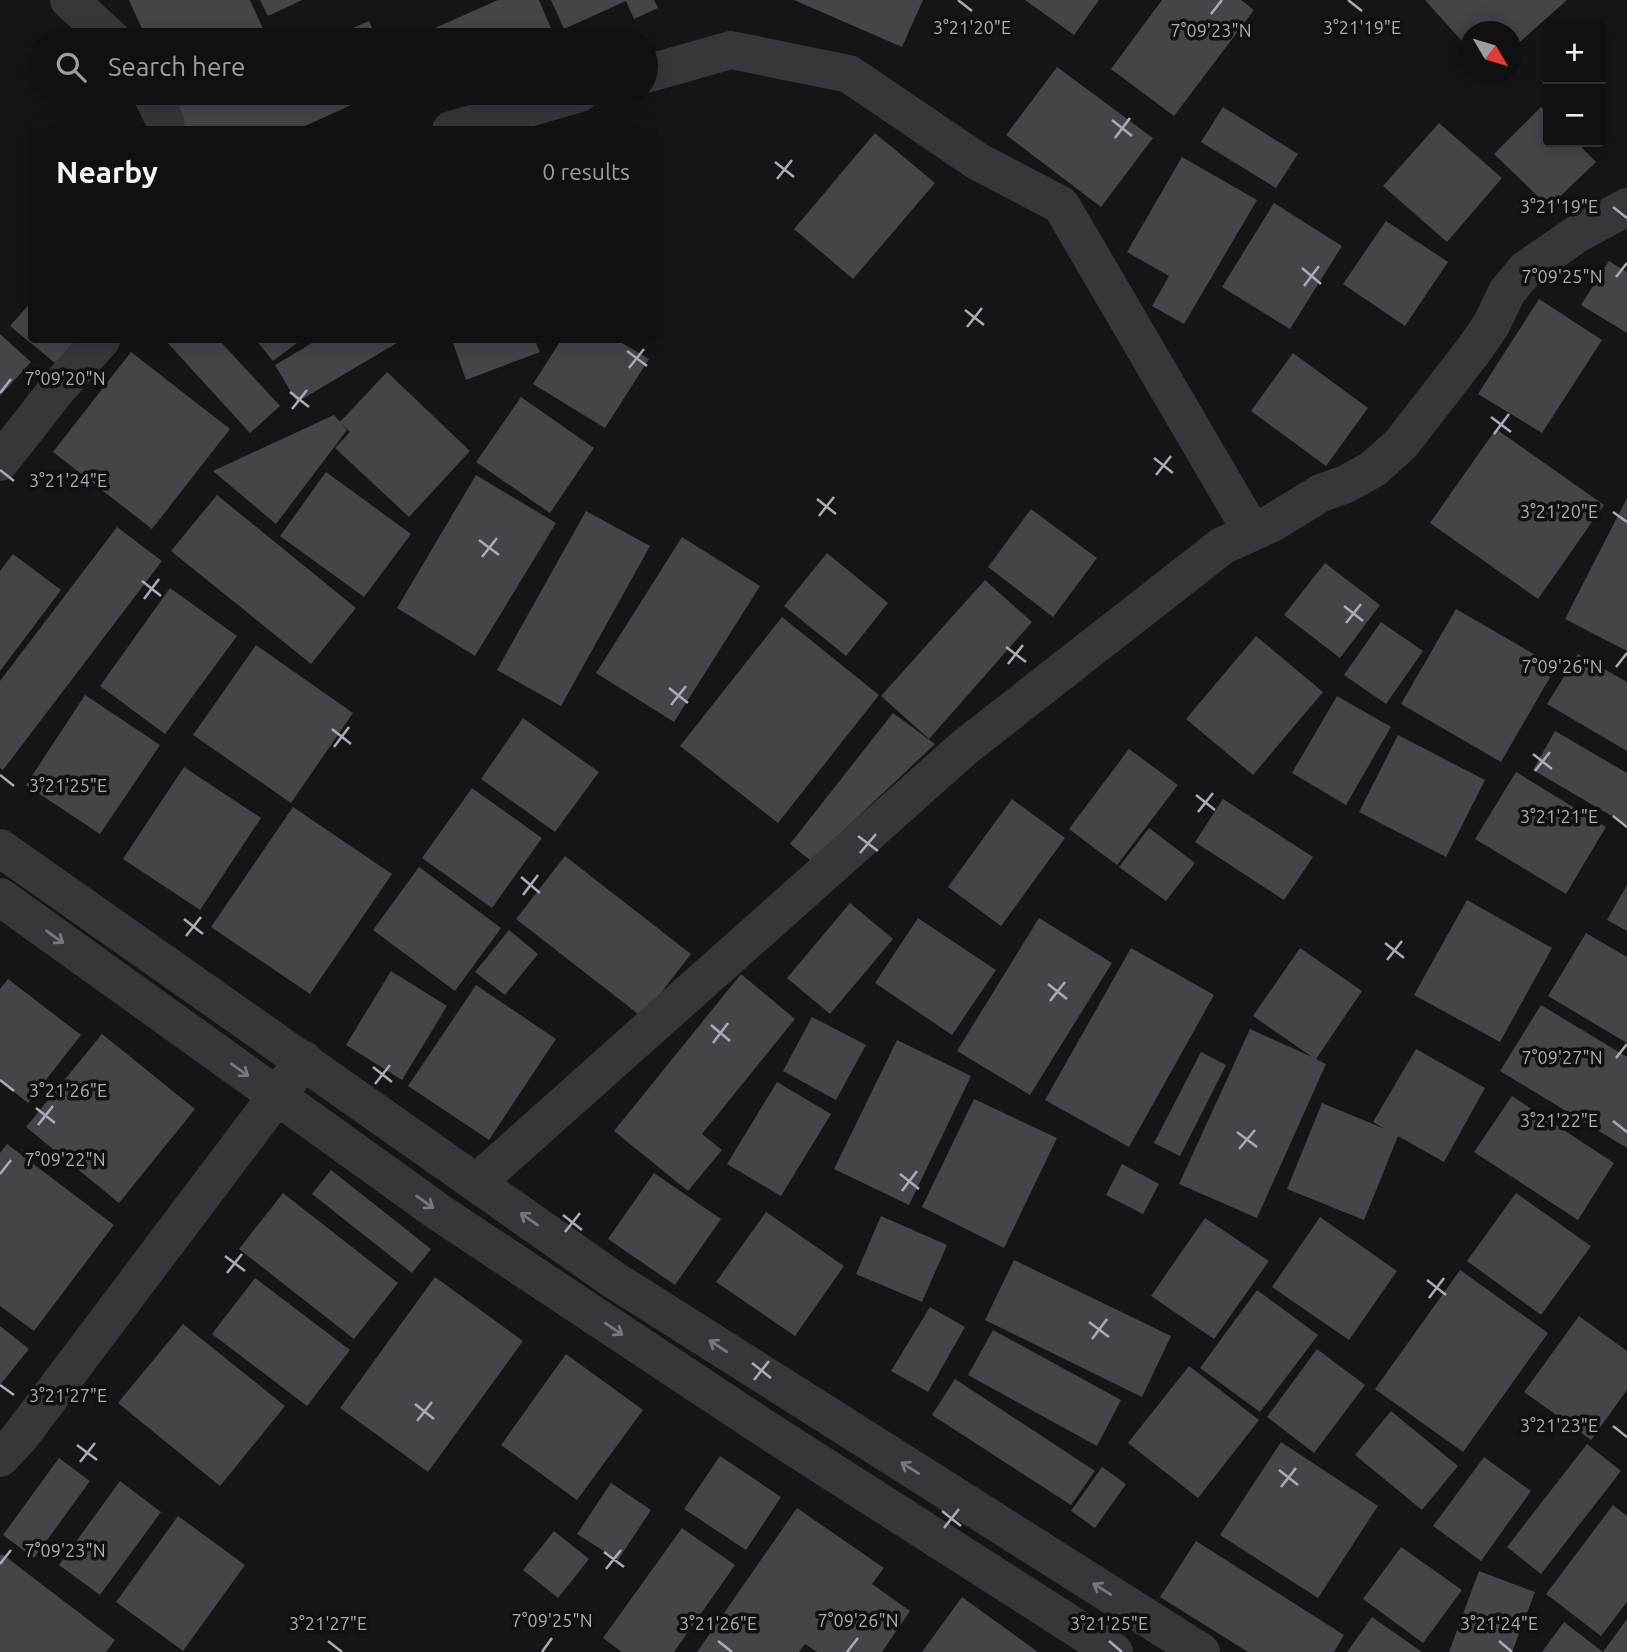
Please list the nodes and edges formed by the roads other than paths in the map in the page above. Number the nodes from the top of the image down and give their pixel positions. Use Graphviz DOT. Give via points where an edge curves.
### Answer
graph roads {
  1 [pos="69,0"];
  2 [pos="100,28"];
  3 [pos="658,71"];
  4 [pos="156,105"];
  5 [pos="538,105"];
  6 [pos="166,126"];
  7 [pos="465,126"];
  8 [pos="1627,207"];
  9 [pos="98,343"];
  10 [pos="0,462"];
  11 [pos="1252,531"];
  12 [pos="0,848"];
  13 [pos="0,897"];
  14 [pos="304,1060"];
  15 [pos="277,1096"];
  16 [pos="477,1182"];
  17 [pos="0,1458"];
  18 [pos="1114,1652"];
  19 [pos="1201,1652"];
  1 -- 2 [label="street"];
  3 -- 11 [label="street" via="731,50 849,74 978,161 1061,205"];
  4 -- 6 [label="street"];
  5 -- 7 [label="street"];
  8 -- 11 [label="street" via="1525,270 1473,351 1401,444 1373,469"];
  9 -- 10 [label="street"];
  11 -- 16 [label="street" via="1222,546 965,747"];
  12 -- 14 [label="street"];
  13 -- 15 [label="street, one-way"];
  14 -- 15 [label="street"];
  14 -- 16 [label="street"];
  15 -- 17 [label="street"];
  15 -- 18 [label="street, one-way" via="440,1213"];
  19 -- 16 [label="street, one-way" via="614,1280"];
}
